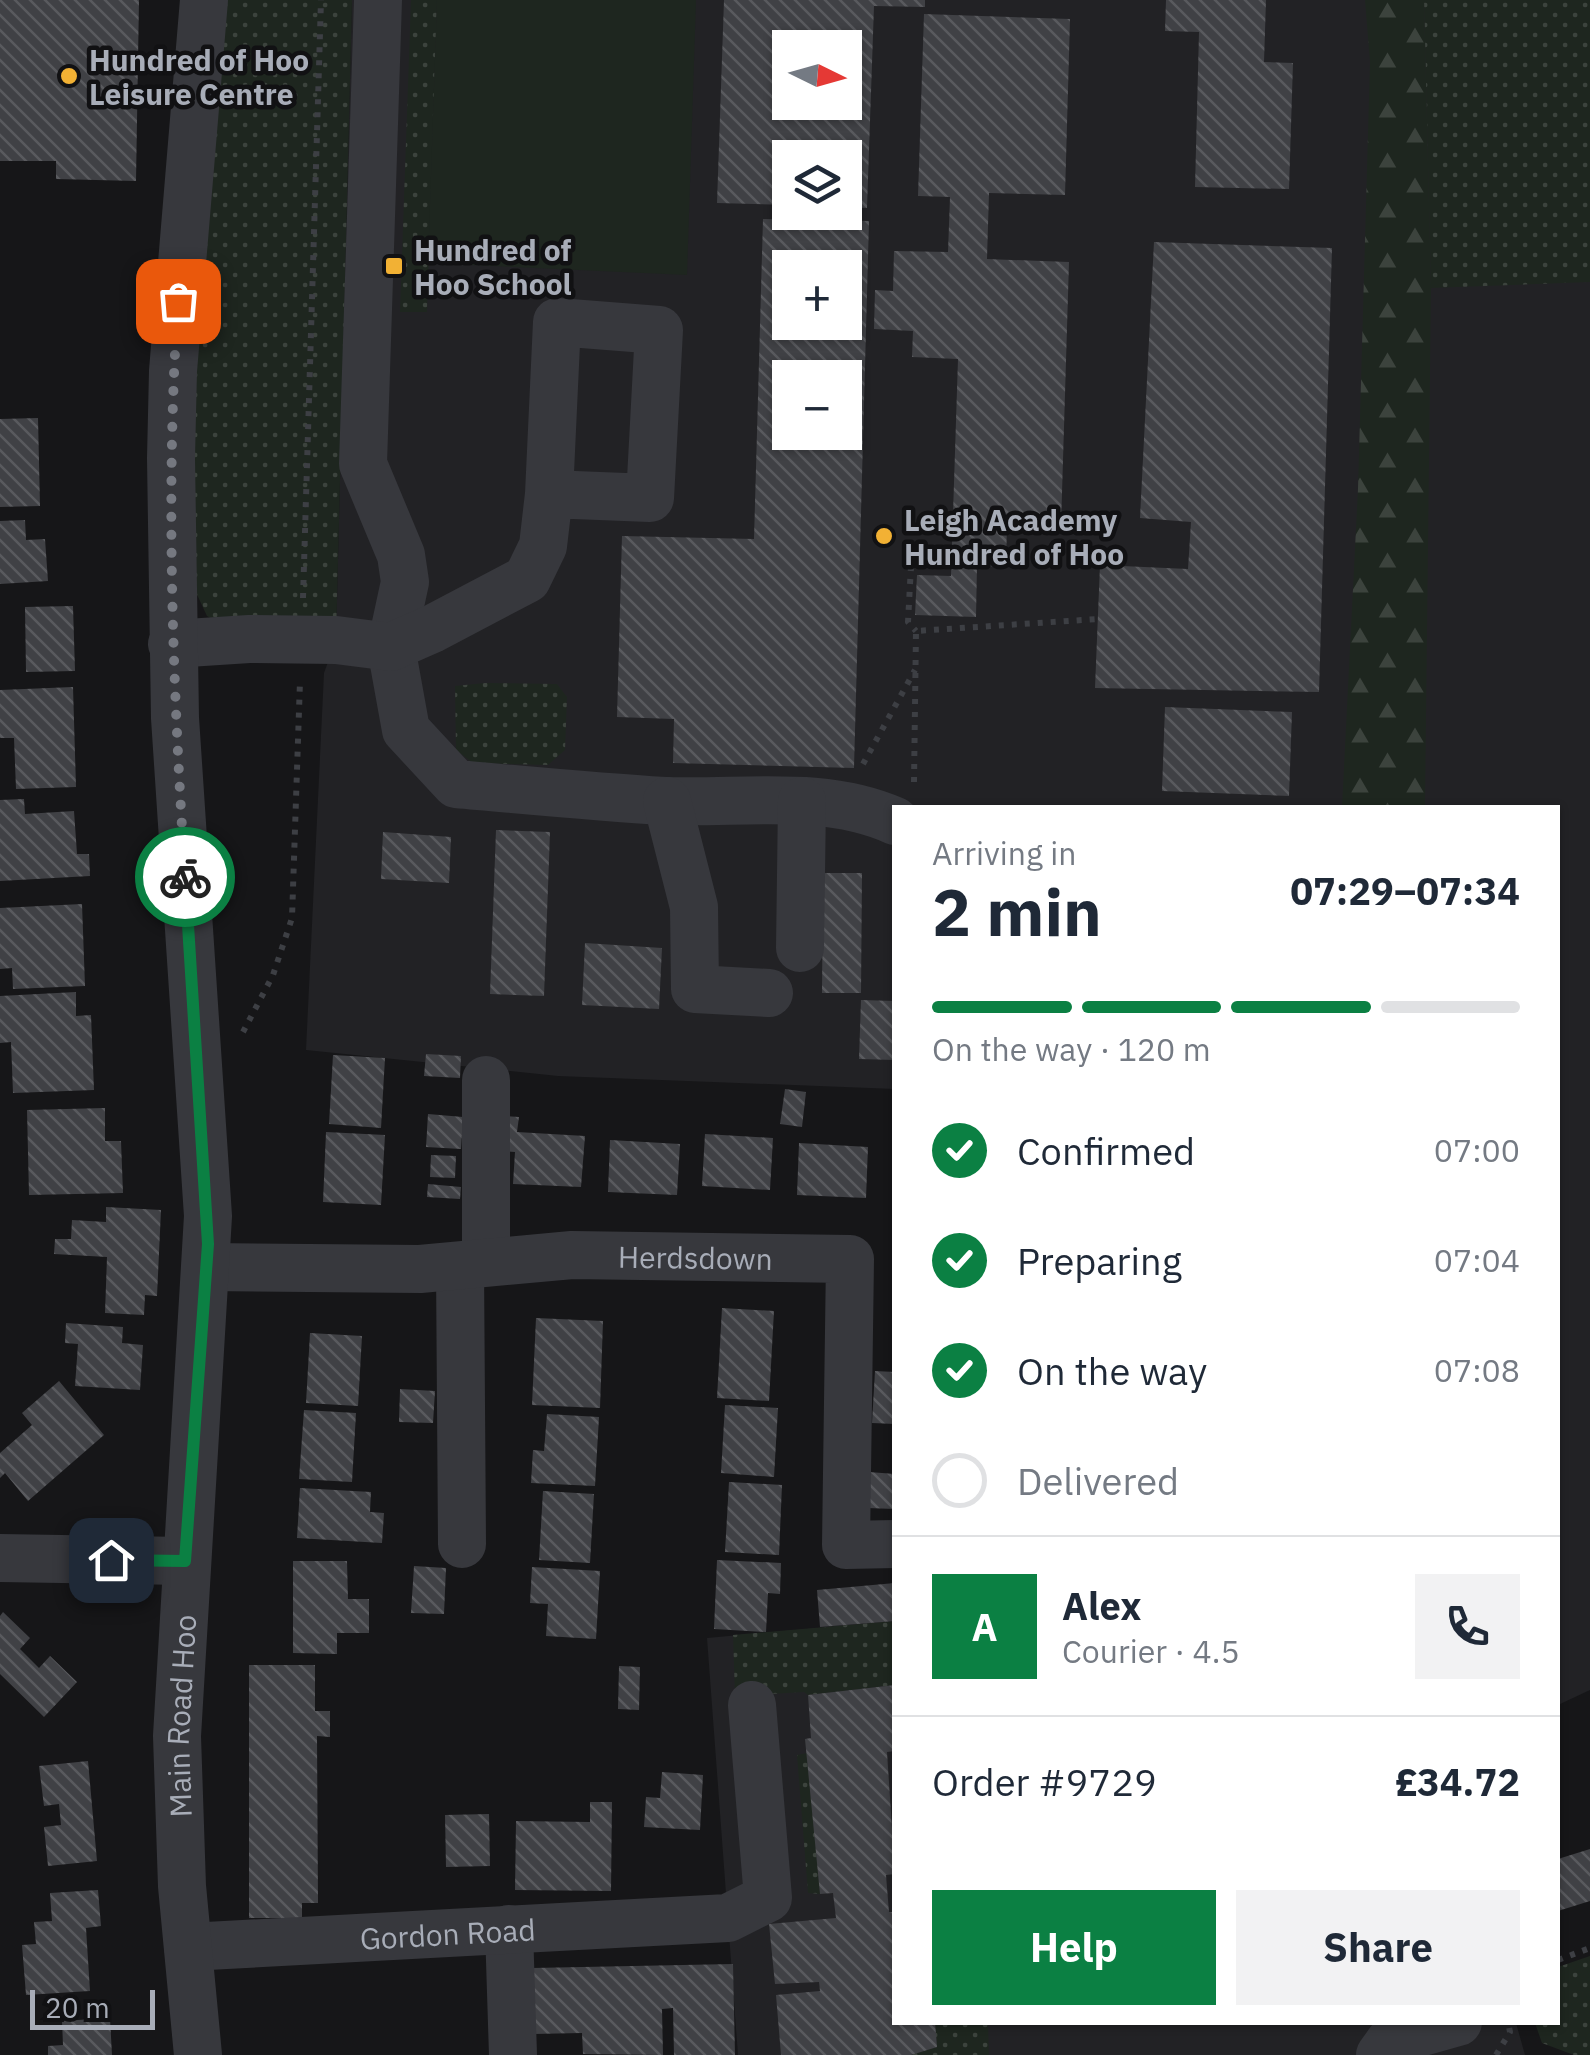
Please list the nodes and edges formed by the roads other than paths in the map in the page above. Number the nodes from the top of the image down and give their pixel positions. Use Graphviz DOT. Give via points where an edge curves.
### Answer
graph roads {
  1 [pos="204,0"];
  2 [pos="378,0"];
  3 [pos="550,494"];
  4 [pos="172,644"];
  5 [pos="391,647"];
  6 [pos="667,801"];
  7 [pos="802,801"];
  8 [pos="904,804"];
  9 [pos="800,948"];
  10 [pos="770,993"];
  11 [pos="486,1080"];
  12 [pos="473,1264"];
  13 [pos="206,1267"];
  14 [pos="462,1544"];
  15 [pos="892,1544"];
  16 [pos="0,1558"];
  17 [pos="185,1561"];
  18 [pos="752,1705"];
  19 [pos="510,1929"];
  20 [pos="188,1948"];
  21 [pos="1447,2025"];
  22 [pos="198,2055"];
  23 [pos="512,2055"];
  24 [pos="1380,2055"];
  1 -- 4 [label="street, Main Road Hoo" via="173,371"];
  2 -- 5 [label="street" via="363,464 402,555 404,582"];
  3 -- 5 [label="street" via="544,546 527,579"];
  4 -- 5 [label="street" via="302,640"];
  4 -- 13 [label="street, Main Road Hoo"];
  5 -- 6 [label="street" via="406,730 456,784"];
  6 -- 7 [label="street"];
  6 -- 10 [label="street" via="694,907 695,989"];
  7 -- 8 [label="street"];
  7 -- 9 [label="street"];
  11 -- 12 [label="street"];
  12 -- 13 [label="street, Herdsdown"];
  12 -- 14 [label="street"];
  12 -- 15 [label="street, Herdsdown" via="572,1255 850,1259 846,1545"];
  13 -- 17 [label="street, Main Road Hoo"];
  16 -- 17 [label="street"];
  17 -- 20 [label="street, Main Road Hoo" via="177,1767"];
  18 -- 19 [label="street, Gordon Road" via="768,1898 728,1918"];
  19 -- 20 [label="street, Gordon Road"];
  19 -- 23 [label="street"];
  20 -- 22 [label="street, Main Road Hoo"];
  21 -- 24 [label="street" via="1390,2041"];
}
